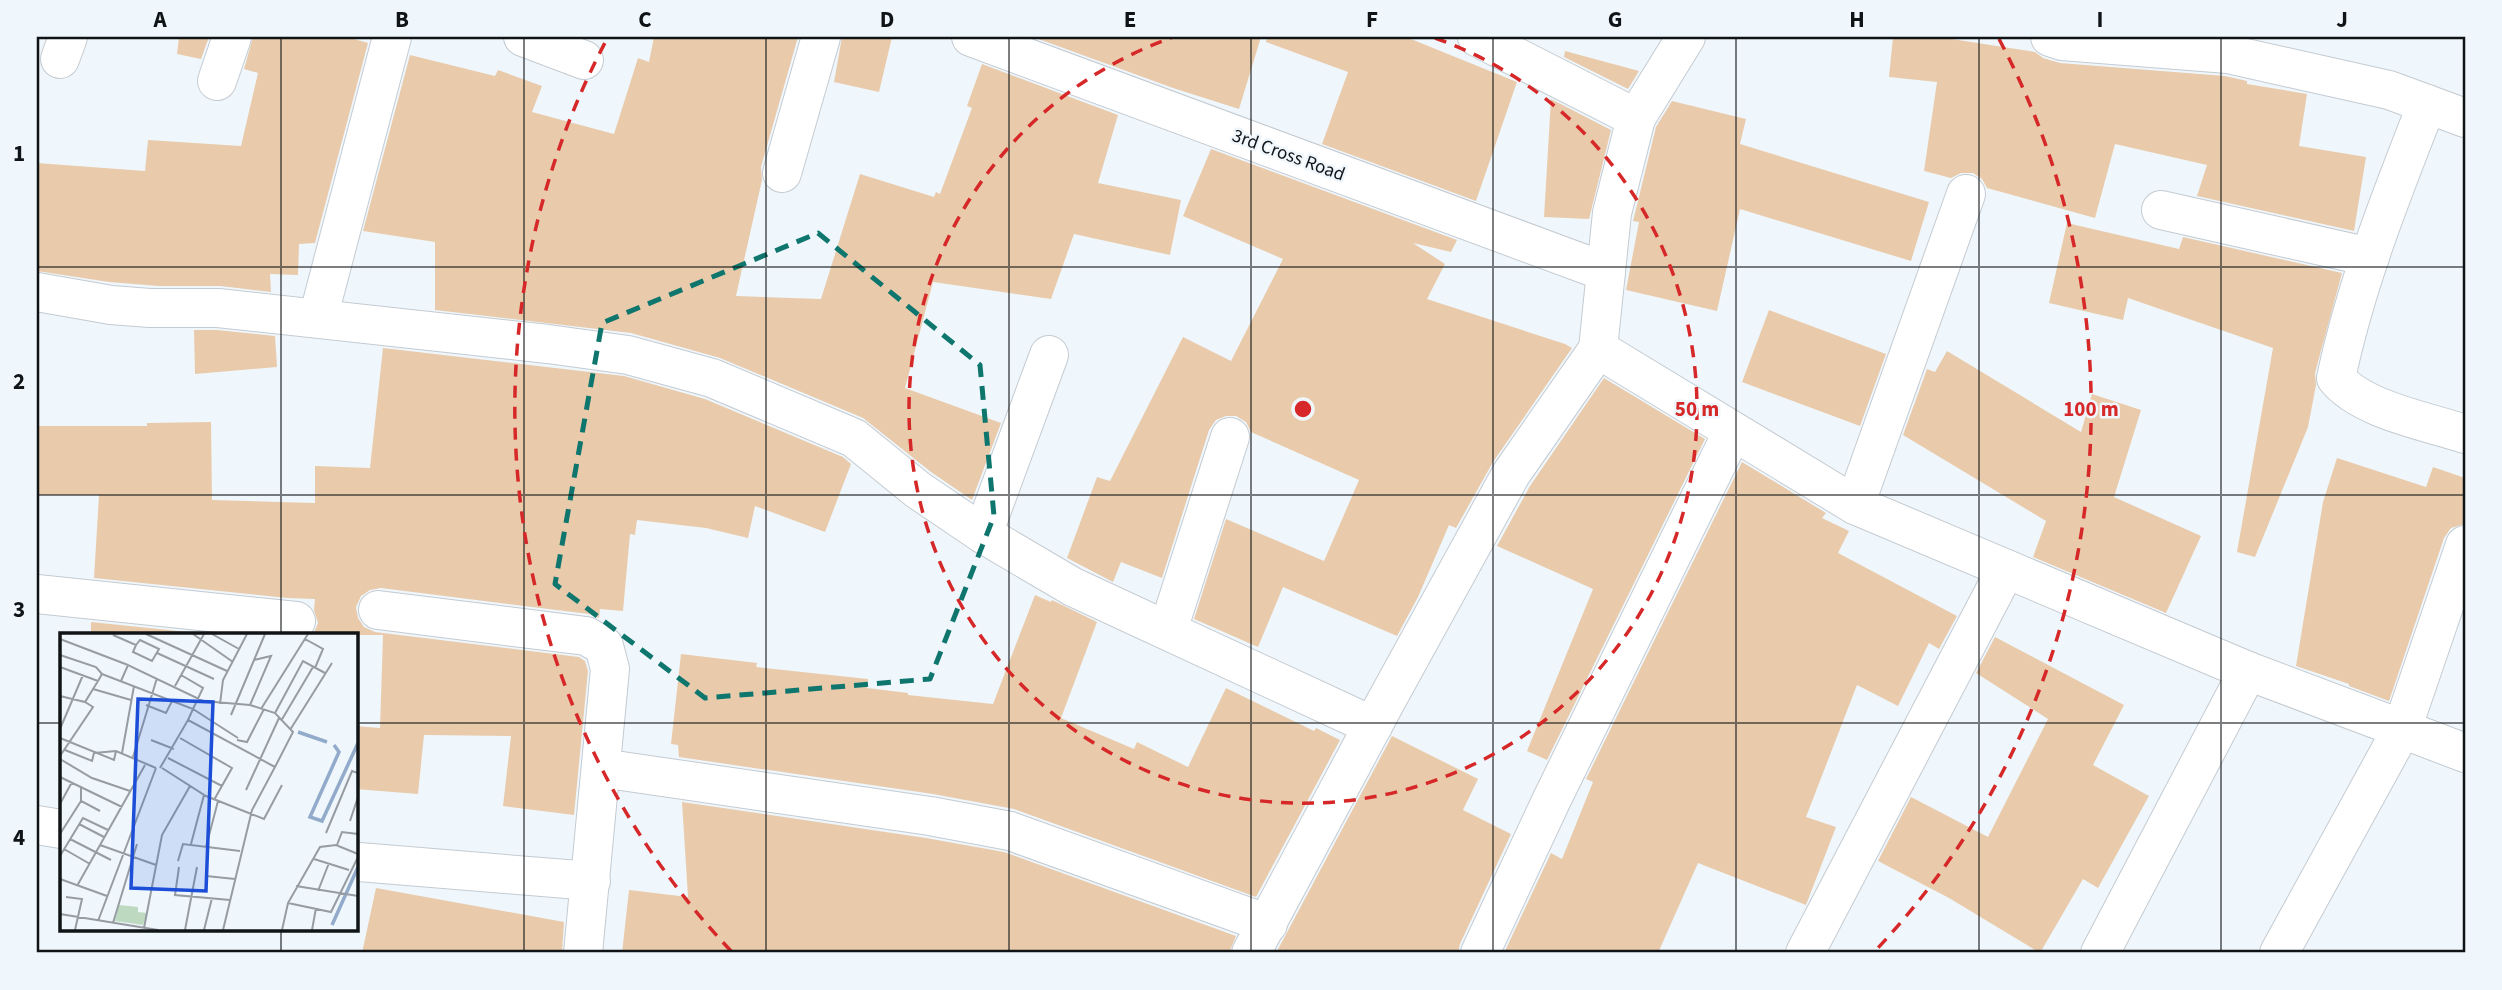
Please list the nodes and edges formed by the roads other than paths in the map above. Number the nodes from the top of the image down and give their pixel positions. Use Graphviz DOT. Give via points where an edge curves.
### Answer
graph roads {
  1 [pos="232,37"];
  2 [pos="392,37"];
  3 [pos="523,37"];
  4 [pos="821,37"];
  5 [pos="971,37"];
  6 [pos="1477,37"];
  7 [pos="1686,37"];
  8 [pos="2050,37"];
  9 [pos="584,60"];
  10 [pos="217,82"];
  11 [pos="2427,104"];
  12 [pos="1636,118"];
  13 [pos="2465,118"];
  14 [pos="782,173"];
  15 [pos="1966,194"];
  16 [pos="2161,209"];
  17 [pos="2370,257"];
  18 [pos="1606,272"];
  19 [pos="37,292"];
  20 [pos="318,318"];
  21 [pos="1598,349"];
  22 [pos="1049,355"];
  23 [pos="1733,431"];
  24 [pos="2465,434"];
  25 [pos="1230,437"];
  26 [pos="1855,505"];
  27 [pos="984,534"];
  28 [pos="2465,545"];
  29 [pos="2007,569"];
  30 [pos="37,594"];
  31 [pos="378,610"];
  32 [pos="296,621"];
  33 [pos="1168,630"];
  34 [pos="2248,671"];
  35 [pos="1373,726"];
  36 [pos="2402,729"];
  37 [pos="2465,752"];
  38 [pos="601,768"];
  39 [pos="37,825"];
  40 [pos="60,828"];
  41 [pos="359,862"];
  42 [pos="591,881"];
  43 [pos="1259,938"];
  44 [pos="583,953"];
  45 [pos="1480,953"];
  46 [pos="1805,953"];
  47 [pos="2100,953"];
  48 [pos="2279,953"];
  1 -- 10 [label="street"];
  2 -- 20 [label="street"];
  3 -- 9 [label="street"];
  4 -- 14 [label="street"];
  5 -- 18 [label="street, 3rd Cross Road"];
  6 -- 12 [label="street"];
  7 -- 12 [label="street"];
  8 -- 11 [label="street" via="2228,54 2389,90"];
  11 -- 13 [label="street"];
  11 -- 17 [label="street"];
  12 -- 18 [label="street" via="1612,213"];
  15 -- 26 [label="street"];
  16 -- 17 [label="street"];
  17 -- 24 [label="street" via="2347,325 2336,378 2372,404"];
  18 -- 21 [label="street"];
  19 -- 20 [label="street" via="111,305 218,308"];
  20 -- 27 [label="street" via="628,355 712,378 855,438 918,490"];
  21 -- 23 [label="street"];
  21 -- 35 [label="street" via="1511,474"];
  22 -- 27 [label="street"];
  23 -- 26 [label="street"];
  23 -- 45 [label="street"];
  25 -- 33 [label="street"];
  26 -- 29 [label="street"];
  27 -- 33 [label="street" via="1073,587"];
  28 -- 36 [label="street"];
  29 -- 34 [label="street"];
  29 -- 46 [label="street"];
  30 -- 32 [label="street"];
  31 -- 38 [label="street" via="586,636 604,646 610,669"];
  33 -- 35 [label="street"];
  34 -- 36 [label="street"];
  34 -- 47 [label="street"];
  35 -- 43 [label="street"];
  36 -- 37 [label="street"];
  36 -- 48 [label="street"];
  38 -- 42 [label="street"];
  38 -- 43 [label="street" via="1010,831"];
  39 -- 40 [label="street"];
  41 -- 42 [label="street"];
  42 -- 44 [label="street"];
}
